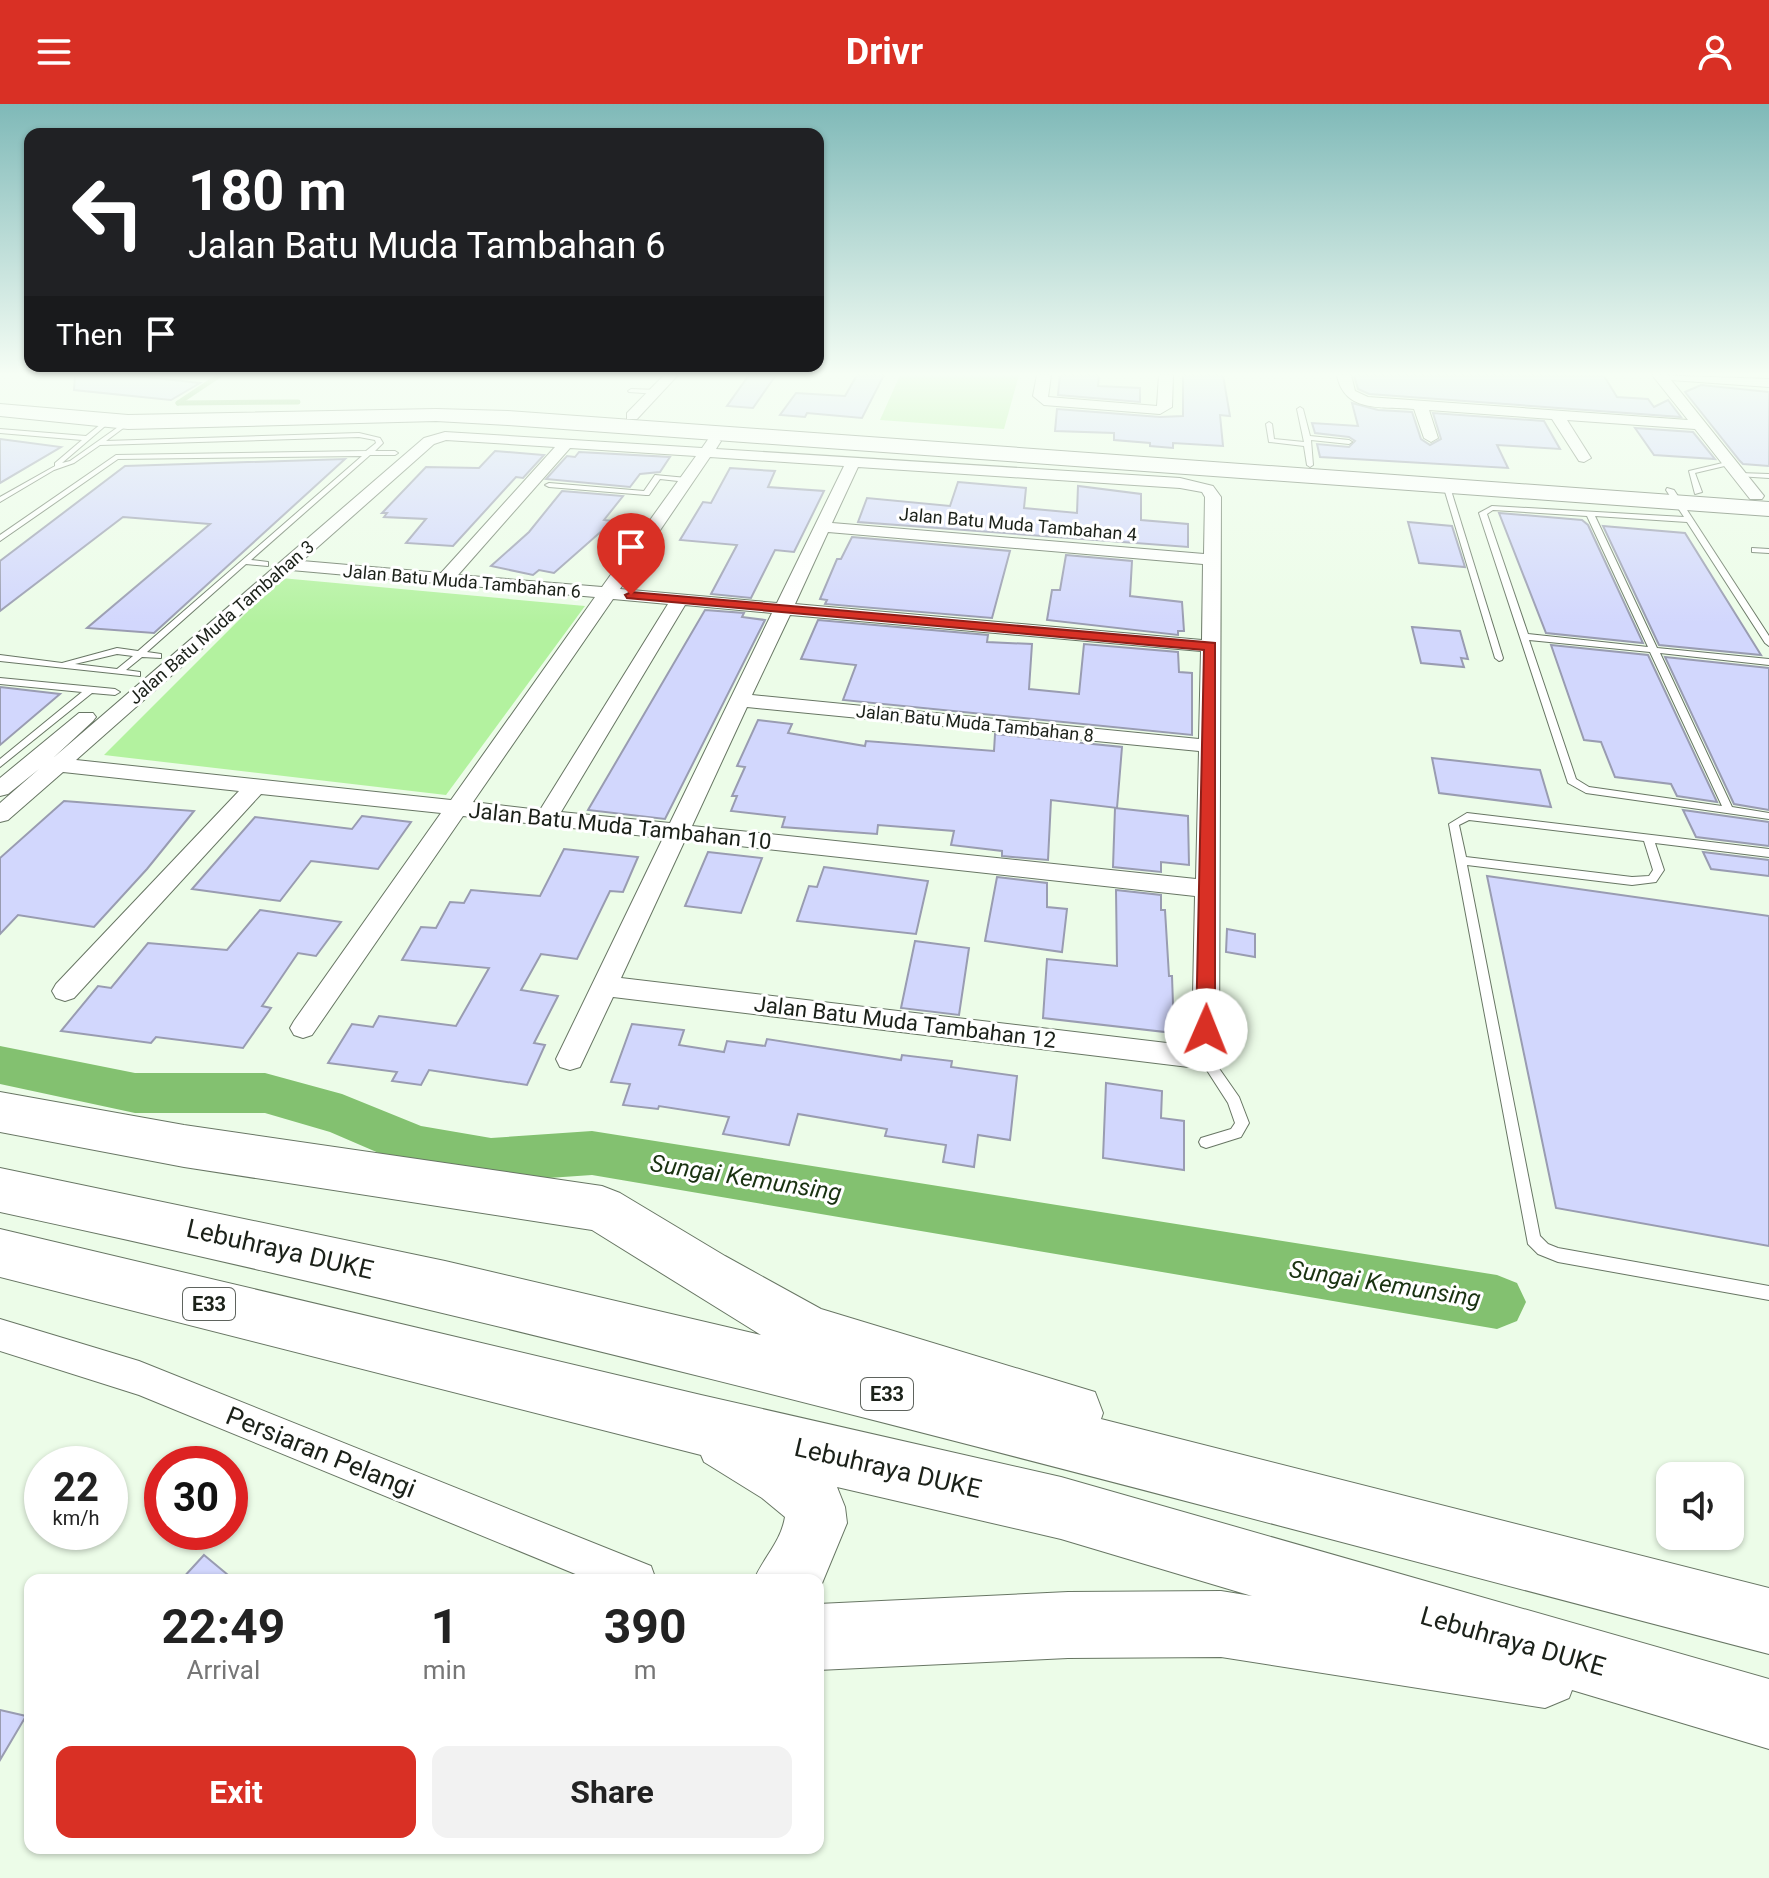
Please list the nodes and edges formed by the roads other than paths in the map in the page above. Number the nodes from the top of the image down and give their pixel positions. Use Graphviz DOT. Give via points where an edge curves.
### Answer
graph roads {
  1 [pos="64,458"];
  2 [pos="78,458"];
  3 [pos="115,458"];
  4 [pos="364,458"];
  5 [pos="389,458"];
  6 [pos="410,458"];
  7 [pos="554,458"];
  8 [pos="703,458"];
  9 [pos="843,458"];
  10 [pos="898,458"];
  11 [pos="930,458"];
  12 [pos="1363,458"];
  13 [pos="1726,458"];
  14 [pos="52,469"];
  15 [pos="1735,469"];
  16 [pos="687,480"];
  17 [pos="549,485"];
  18 [pos="1446,487"];
  19 [pos="1766,494"];
  20 [pos="0,500"];
  21 [pos="1684,501"];
  22 [pos="1590,514"];
  23 [pos="821,527"];
  24 [pos="0,539"];
  25 [pos="1755,550"];
  26 [pos="1769,551"];
  27 [pos="1212,560"];
  28 [pos="245,562"];
  29 [pos="265,564"];
  30 [pos="287,565"];
  31 [pos="445,579"];
  32 [pos="608,593"];
  33 [pos="679,600"];
  34 [pos="783,609"];
  35 [pos="1765,630"];
  36 [pos="1527,637"];
  37 [pos="1769,643"];
  38 [pos="1211,646"];
  39 [pos="1654,650"];
  40 [pos="0,658"];
  41 [pos="1499,658"];
  42 [pos="1769,662"];
  43 [pos="62,665"];
  44 [pos="134,670"];
  45 [pos="0,681"];
  46 [pos="90,690"];
  47 [pos="740,700"];
  48 [pos="1209,746"];
  49 [pos="32,762"];
  50 [pos="0,764"];
  51 [pos="57,765"];
  52 [pos="256,786"];
  53 [pos="0,789"];
  54 [pos="457,808"];
  55 [pos="1729,811"];
  56 [pos="0,815"];
  57 [pos="1769,816"];
  58 [pos="546,818"];
  59 [pos="678,832"];
  60 [pos="1649,840"];
  61 [pos="1769,853"];
  62 [pos="1460,860"];
  63 [pos="1208,889"];
  64 [pos="605,986"];
  65 [pos="65,991"];
  66 [pos="303,1028"];
  67 [pos="1205,1058"];
  68 [pos="570,1059"];
  69 [pos="0,1112"];
  70 [pos="1206,1142"];
  71 [pos="0,1190"];
  72 [pos="0,1253"];
  73 [pos="1769,1293"];
  74 [pos="0,1335"];
  75 [pos="701,1425"];
  76 [pos="622,1574"];
  77 [pos="791,1574"];
  78 [pos="1674,1594"];
  79 [pos="1769,1621"];
  80 [pos="824,1637"];
  81 [pos="1675,1688"];
  82 [pos="1769,1714"];
  1 -- 14 [label="lane"];
  2 -- 14 [label="lane"];
  3 -- 24 [label="lane"];
  4 -- 28 [label="lane"];
  5 -- 29 [label="street"];
  6 -- 30 [label="street, Jalan Batu Muda Tambahan 3"];
  7 -- 31 [label="street"];
  8 -- 16 [label="street"];
  9 -- 23 [label="street"];
  10 -- 27 [label="street" via="1207,489 1213,497"];
  11 -- 18 [label="main road"];
  12 -- 21 [label="main road"];
  13 -- 15 [label="street"];
  14 -- 20 [label="lane"];
  15 -- 19 [label="street"];
  15 -- 19 [label="lane"];
  15 -- 21 [label="lane" via="1691,472"];
  16 -- 17 [label="lane" via="658,477 646,493"];
  16 -- 32 [label="street"];
  18 -- 21 [label="main road"];
  18 -- 41 [label="lane"];
  19 -- 21 [label="main road"];
  21 -- 22 [label="lane"];
  21 -- 35 [label="lane"];
  22 -- 36 [label="lane" via="1492,508 1483,513"];
  22 -- 39 [label="lane"];
  23 -- 27 [label="street, Jalan Batu Muda Tambahan 4"];
  23 -- 34 [label="street"];
  25 -- 26 [label="lane"];
  27 -- 38 [label="street"];
  28 -- 29 [label="lane"];
  28 -- 44 [label="lane"];
  29 -- 44 [label="street"];
  30 -- 31 [label="street, Jalan Batu Muda Tambahan 6"];
  30 -- 51 [label="street, Jalan Batu Muda Tambahan 3"];
  31 -- 32 [label="street, Jalan Batu Muda Tambahan 6"];
  32 -- 33 [label="street, Jalan Batu Muda Tambahan 6"];
  32 -- 54 [label="street"];
  33 -- 34 [label="street, Jalan Batu Muda Tambahan 6"];
  33 -- 58 [label="street"];
  34 -- 38 [label="street, Jalan Batu Muda Tambahan 6"];
  34 -- 47 [label="street"];
  35 -- 37 [label="lane"];
  36 -- 39 [label="lane"];
  36 -- 55 [label="lane" via="1572,781 1586,790"];
  38 -- 48 [label="street"];
  39 -- 42 [label="lane"];
  39 -- 55 [label="lane"];
  40 -- 43 [label="lane"];
  43 -- 44 [label="lane"];
  43 -- 44 [label="lane" via="117,651"];
  44 -- 46 [label="lane"];
  44 -- 49 [label="street"];
  45 -- 46 [label="lane"];
  46 -- 50 [label="lane"];
  47 -- 48 [label="street, Jalan Batu Muda Tambahan 8"];
  47 -- 59 [label="street"];
  48 -- 63 [label="street"];
  49 -- 51 [label="street, Jalan Batu Muda Tambahan 10"];
  49 -- 53 [label="street"];
  51 -- 52 [label="street, Jalan Batu Muda Tambahan 10"];
  51 -- 56 [label="street, Jalan Batu Muda Tambahan 3"];
  52 -- 54 [label="street, Jalan Batu Muda Tambahan 10"];
  52 -- 65 [label="street"];
  54 -- 58 [label="street, Jalan Batu Muda Tambahan 10"];
  54 -- 66 [label="street"];
  55 -- 57 [label="lane"];
  58 -- 59 [label="street, Jalan Batu Muda Tambahan 10"];
  59 -- 63 [label="street, Jalan Batu Muda Tambahan 10"];
  59 -- 64 [label="street"];
  60 -- 61 [label="lane"];
  60 -- 62 [label="lane" via="1467,816 1454,824"];
  60 -- 62 [label="lane" via="1659,870 1652,879"];
  62 -- 73 [label="lane" via="1533,1239 1558,1255"];
  63 -- 67 [label="street"];
  64 -- 67 [label="street, Jalan Batu Muda Tambahan 12"];
  64 -- 68 [label="street"];
  67 -- 70 [label="lane" via="1242,1123 1236,1133"];
  69 -- 78 [label="highway" via="184,1146 602,1209 809,1332"];
  71 -- 78 [label="highway, Lebuhraya DUKE / E33" via="238,1237 622,1327"];
  72 -- 75 [label="highway, Lebuhraya DUKE / E33"];
  74 -- 76 [label="street, Persiaran Pelangi" via="139,1378"];
  75 -- 77 [label="highway" via="813,1503 811,1538"];
  75 -- 81 [label="highway, Lebuhraya DUKE / E33" via="1061,1508"];
  78 -- 79 [label="highway, Lebuhraya DUKE / E33"];
  80 -- 81 [label="highway" via="1221,1624"];
  81 -- 82 [label="highway, Lebuhraya DUKE / E33"];
}
